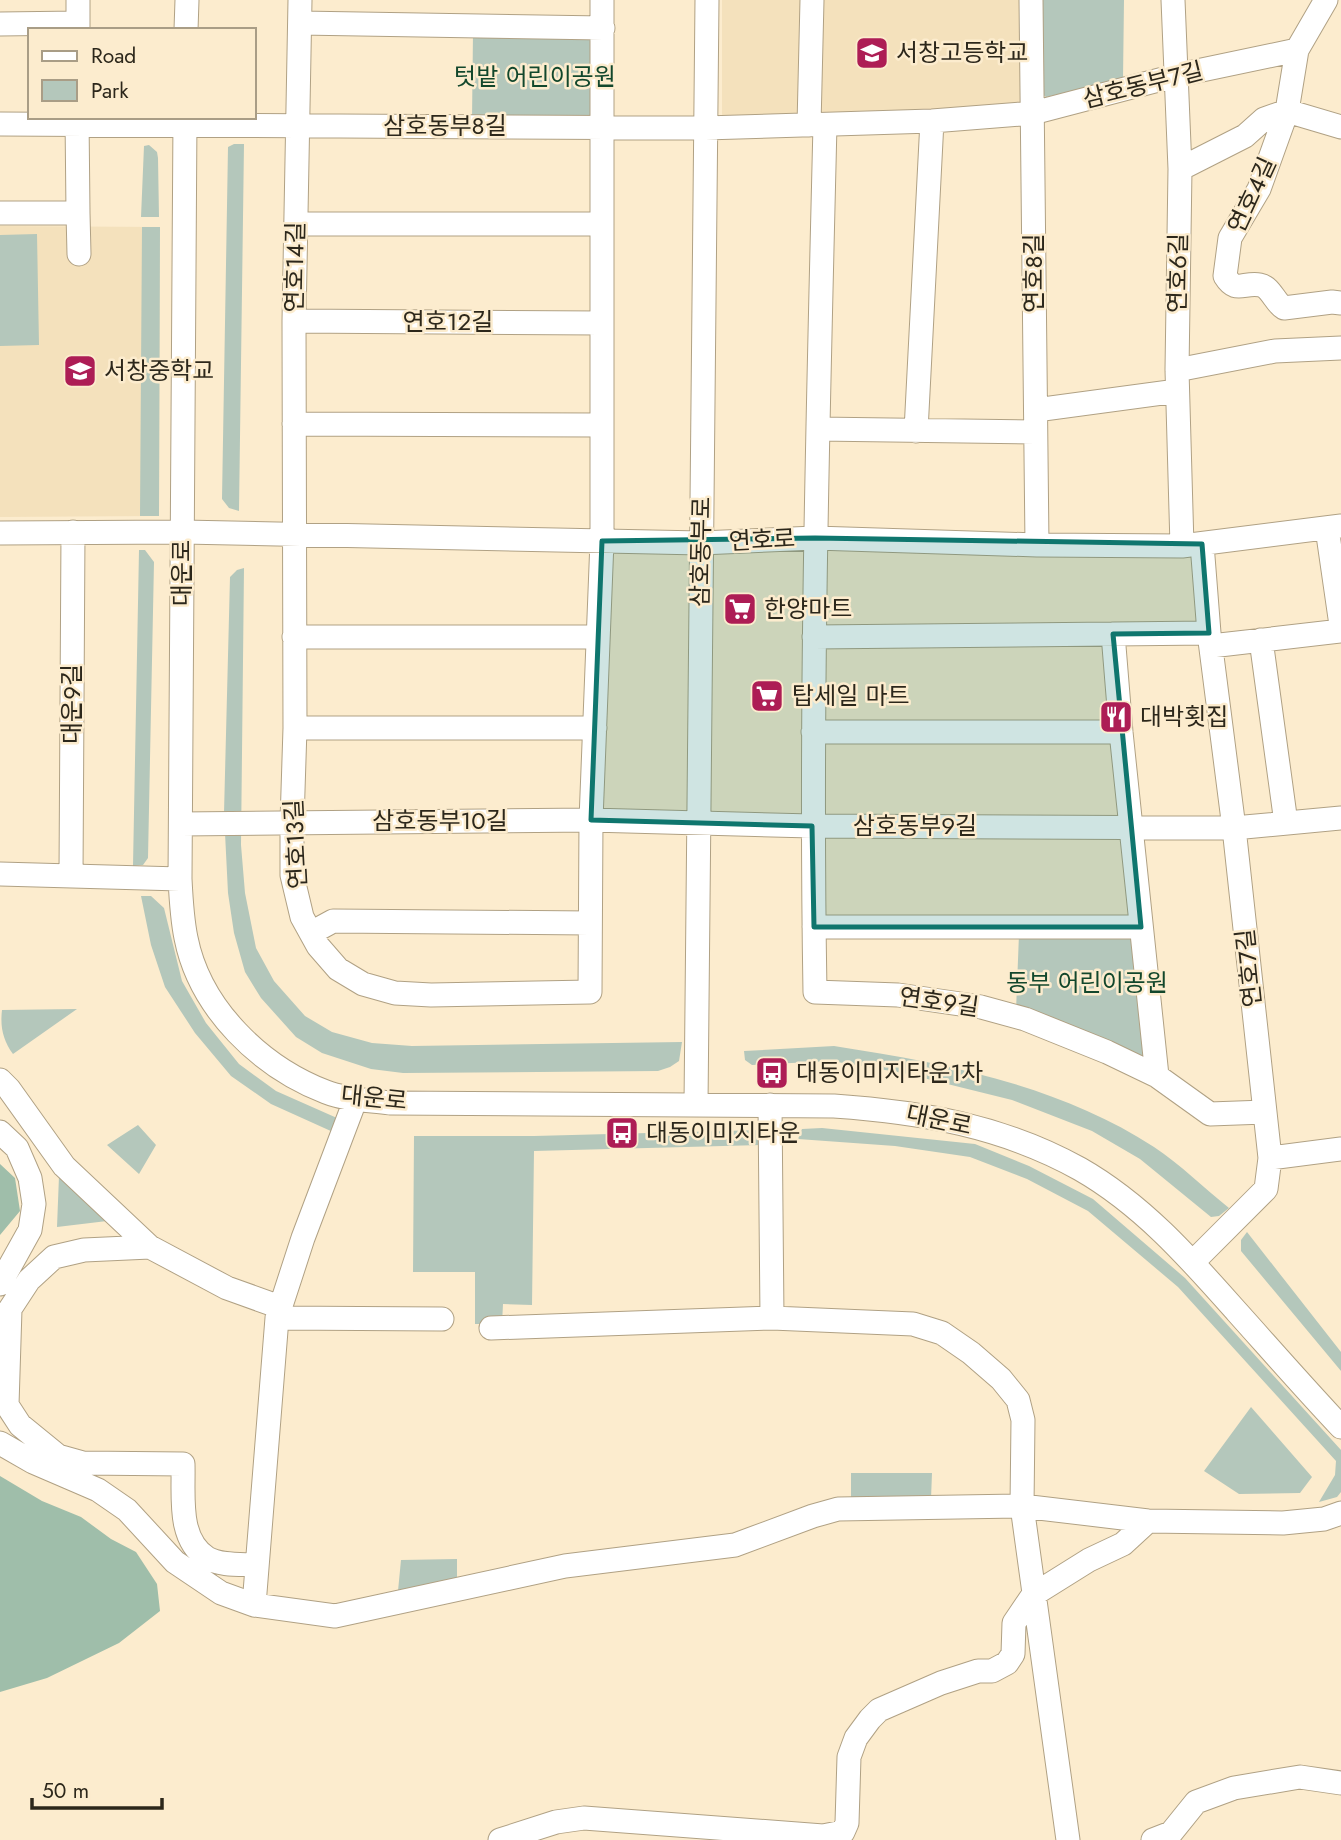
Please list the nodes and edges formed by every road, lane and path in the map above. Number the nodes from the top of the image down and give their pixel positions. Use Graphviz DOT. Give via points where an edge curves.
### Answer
graph roads {
  1 [pos="187,0"];
  2 [pos="602,0"];
  3 [pos="707,0"];
  4 [pos="813,0"];
  5 [pos="1031,0"];
  6 [pos="1173,0"];
  7 [pos="1326,0"];
  8 [pos="300,11"];
  9 [pos="78,18"];
  10 [pos="0,24"];
  11 [pos="186,28"];
  12 [pos="603,28"];
  13 [pos="1297,50"];
  14 [pos="1178,75"];
  15 [pos="1287,111"];
  16 [pos="1033,113"];
  17 [pos="78,121"];
  18 [pos="185,121"];
  19 [pos="932,121"];
  20 [pos="0,124"];
  21 [pos="817,125"];
  22 [pos="298,126"];
  23 [pos="603,127"];
  24 [pos="1341,127"];
  25 [pos="705,128"];
  26 [pos="1180,169"];
  27 [pos="0,213"];
  28 [pos="78,213"];
  29 [pos="296,224"];
  30 [pos="602,224"];
  31 [pos="79,254"];
  32 [pos="1341,303"];
  33 [pos="294,321"];
  34 [pos="601,323"];
  35 [pos="1341,348"];
  36 [pos="1177,381"];
  37 [pos="1035,421"];
  38 [pos="294,424"];
  39 [pos="600,425"];
  40 [pos="818,429"];
  41 [pos="916,431"];
  42 [pos="1334,527"];
  43 [pos="74,531"];
  44 [pos="183,532"];
  45 [pos="0,533"];
  46 [pos="293,534"];
  47 [pos="815,538"];
  48 [pos="601,541"];
  49 [pos="701,543"];
  50 [pos="1037,545"];
  51 [pos="1192,545"];
  52 [pos="1341,625"];
  53 [pos="1341,631"];
  54 [pos="1113,634"];
  55 [pos="295,637"];
  56 [pos="598,637"];
  57 [pos="814,637"];
  58 [pos="1210,639"];
  59 [pos="1261,640"];
  60 [pos="295,728"];
  61 [pos="594,728"];
  62 [pos="813,732"];
  63 [pos="1121,732"];
  64 [pos="1341,818"];
  65 [pos="591,820"];
  66 [pos="292,822"];
  67 [pos="699,823"];
  68 [pos="1286,823"];
  69 [pos="181,824"];
  70 [pos="812,826"];
  71 [pos="1132,827"];
  72 [pos="1234,828"];
  73 [pos="0,874"];
  74 [pos="71,876"];
  75 [pos="180,879"];
  76 [pos="590,923"];
  77 [pos="814,927"];
  78 [pos="1141,927"];
  79 [pos="310,933"];
  80 [pos="1157,1076"];
  81 [pos="0,1080"];
  82 [pos="356,1098"];
  83 [pos="696,1105"];
  84 [pos="771,1105"];
  85 [pos="1265,1112"];
  86 [pos="0,1132"];
  87 [pos="1341,1149"];
  88 [pos="1270,1158"];
  89 [pos="150,1247"];
  90 [pos="1193,1262"];
  91 [pos="0,1284"];
  92 [pos="278,1313"];
  93 [pos="772,1318"];
  94 [pos="442,1319"];
  95 [pos="491,1328"];
  96 [pos="1341,1427"];
  97 [pos="0,1443"];
  98 [pos="1022,1506"];
  99 [pos="1341,1513"];
  100 [pos="1148,1521"];
  101 [pos="257,1565"];
  102 [pos="1034,1595"];
  103 [pos="254,1605"];
  104 [pos="1341,1783"];
  105 [pos="842,1836"];
  106 [pos="500,1840"];
  107 [pos="1068,1840"];
  108 [pos="1153,1840"];
  1 -- 11 [label="street"];
  2 -- 12 [label="street"];
  3 -- 25 [label="street, 삼호동부로"];
  4 -- 21 [label="street, 연호9길"];
  5 -- 16 [label="street, 연호8길"];
  6 -- 14 [label="street, 연호6길"];
  7 -- 13 [label="street"];
  8 -- 12 [label="street"];
  8 -- 22 [label="street, 연호14길"];
  9 -- 10 [label="street"];
  12 -- 23 [label="street"];
  13 -- 14 [label="street, 삼호동부7길"];
  13 -- 15 [label="street"];
  14 -- 16 [label="street, 삼호동부7길"];
  14 -- 26 [label="street, 연호6길"];
  15 -- 24 [label="street"];
  15 -- 26 [label="street, 연호4길" via="1264,119 1245,136"];
  15 -- 32 [label="street, 연호4길" via="1259,190 1230,238 1224,276 1237,287 1266,288 1284,308"];
  16 -- 19 [label="street, 삼호동부7길"];
  16 -- 37 [label="street, 연호8길"];
  17 -- 18 [label="street, 삼호동부8길"];
  17 -- 20 [label="street, 삼호동부8길"];
  17 -- 28 [label="street"];
  18 -- 22 [label="street, 삼호동부8길"];
  18 -- 44 [label="street, 대운로"];
  19 -- 21 [label="street, 삼호동부7길"];
  19 -- 41 [label="street"];
  21 -- 25 [label="street, 삼호동부7길"];
  21 -- 40 [label="street, 연호9길"];
  22 -- 23 [label="street, 삼호동부8길"];
  22 -- 29 [label="street, 연호14길"];
  23 -- 25 [label="street, 삼호동부8길"];
  23 -- 30 [label="street"];
  25 -- 49 [label="street, 삼호동부로"];
  26 -- 36 [label="street, 연호6길"];
  27 -- 28 [label="street"];
  28 -- 31 [label="street"];
  29 -- 30 [label="street"];
  29 -- 33 [label="street, 연호14길"];
  30 -- 34 [label="street"];
  33 -- 34 [label="street, 연호12길"];
  33 -- 38 [label="street, 연호14길"];
  34 -- 39 [label="street"];
  35 -- 36 [label="street" via="1275,351"];
  36 -- 37 [label="street"];
  36 -- 51 [label="street, 연호6길"];
  37 -- 41 [label="street"];
  37 -- 50 [label="street, 연호8길"];
  38 -- 39 [label="street"];
  38 -- 46 [label="street, 연호14길"];
  39 -- 48 [label="street"];
  40 -- 41 [label="street"];
  40 -- 47 [label="street, 연호9길"];
  42 -- 51 [label="street, 연호로"];
  42 -- 52 [label="street"];
  43 -- 44 [label="street"];
  43 -- 45 [label="street"];
  43 -- 74 [label="street, 대운9길"];
  44 -- 46 [label="street, 연호로"];
  44 -- 69 [label="street, 대운로"];
  46 -- 48 [label="street, 연호로"];
  46 -- 55 [label="street, 연호13길"];
  47 -- 49 [label="street, 연호로"];
  47 -- 50 [label="street, 연호로"];
  47 -- 57 [label="street, 연호9길"];
  48 -- 49 [label="street, 연호로"];
  48 -- 56 [label="street"];
  49 -- 67 [label="street, 삼호동부로"];
  50 -- 51 [label="street, 연호로"];
  51 -- 58 [label="street, 연호7길"];
  53 -- 59 [label="street"];
  54 -- 57 [label="street"];
  54 -- 58 [label="street"];
  54 -- 63 [label="street"];
  55 -- 56 [label="street"];
  55 -- 60 [label="street, 연호13길"];
  56 -- 61 [label="street"];
  57 -- 62 [label="street, 연호9길"];
  58 -- 59 [label="street"];
  58 -- 72 [label="street, 연호7길"];
  59 -- 68 [label="street"];
  60 -- 61 [label="street"];
  60 -- 66 [label="street, 연호13길"];
  61 -- 65 [label="street"];
  62 -- 63 [label="street"];
  62 -- 70 [label="street, 연호9길"];
  63 -- 71 [label="street"];
  64 -- 68 [label="street, 삼호동부9길"];
  65 -- 66 [label="street, 삼호동부10길"];
  65 -- 67 [label="street, 삼호동부10길"];
  65 -- 76 [label="street"];
  66 -- 69 [label="street, 삼호동부10길"];
  66 -- 79 [label="street, 연호13길" via="292,875"];
  67 -- 70 [label="street, 삼호동부9길"];
  67 -- 83 [label="street, 삼호동부로"];
  68 -- 72 [label="street, 삼호동부9길"];
  69 -- 75 [label="street, 대운로"];
  70 -- 71 [label="street, 삼호동부9길"];
  70 -- 77 [label="street, 연호9길"];
  71 -- 72 [label="street, 삼호동부9길"];
  71 -- 78 [label="street"];
  72 -- 85 [label="street, 연호7길"];
  73 -- 74 [label="street"];
  74 -- 75 [label="street"];
  75 -- 82 [label="street, 대운로" via="186,940 195,967 232,1028 292,1077 328,1093"];
  76 -- 79 [label="street" via="333,921"];
  76 -- 79 [label="street, 연호13길" via="590,992 395,993 363,984 338,969"];
  77 -- 78 [label="street"];
  77 -- 80 [label="street, 연호9길" via="815,992 898,995 981,1007 1074,1038"];
  78 -- 80 [label="street"];
  80 -- 85 [label="street, 연호9길" via="1210,1114"];
  81 -- 89 [label="street" via="64,1166"];
  82 -- 83 [label="street, 대운로"];
  82 -- 92 [label="street"];
  83 -- 84 [label="street, 대운로"];
  84 -- 90 [label="street, 대운로" via="899,1111 989,1131 1080,1169 1144,1215"];
  84 -- 93 [label="street"];
  85 -- 88 [label="street, 연호7길"];
  86 -- 91 [label="street" via="17,1148 30,1178 34,1204 30,1230"];
  87 -- 88 [label="street"];
  88 -- 90 [label="street, 연호7길" via="1266,1189"];
  89 -- 92 [label="street"];
  89 -- 101 [label="street" via="54,1256 29,1280 10,1309 7,1405 20,1426 58,1456 83,1463 183,1464 185,1522 194,1544 208,1558"];
  90 -- 96 [label="street, 대운로"];
  92 -- 94 [label="street"];
  92 -- 101 [label="street"];
  93 -- 95 [label="street"];
  93 -- 98 [label="street" via="913,1324 942,1333 971,1353 1018,1400 1023,1420"];
  97 -- 103 [label="street" via="99,1490 127,1510 175,1562 221,1593"];
  98 -- 100 [label="street"];
  98 -- 102 [label="street"];
  98 -- 103 [label="street" via="838,1509 735,1545 565,1566 335,1616"];
  99 -- 100 [label="street" via="1283,1523"];
  100 -- 102 [label="street" via="1123,1544"];
  101 -- 103 [label="street"];
  102 -- 105 [label="street" via="1014,1623 1013,1654 1007,1663 879,1710 862,1728 851,1746 847,1823"];
  102 -- 107 [label="street"];
  104 -- 108 [label="street" via="1300,1777 1234,1788 1196,1802 1171,1833"];
  105 -- 106 [label="street" via="584,1818"];
}
